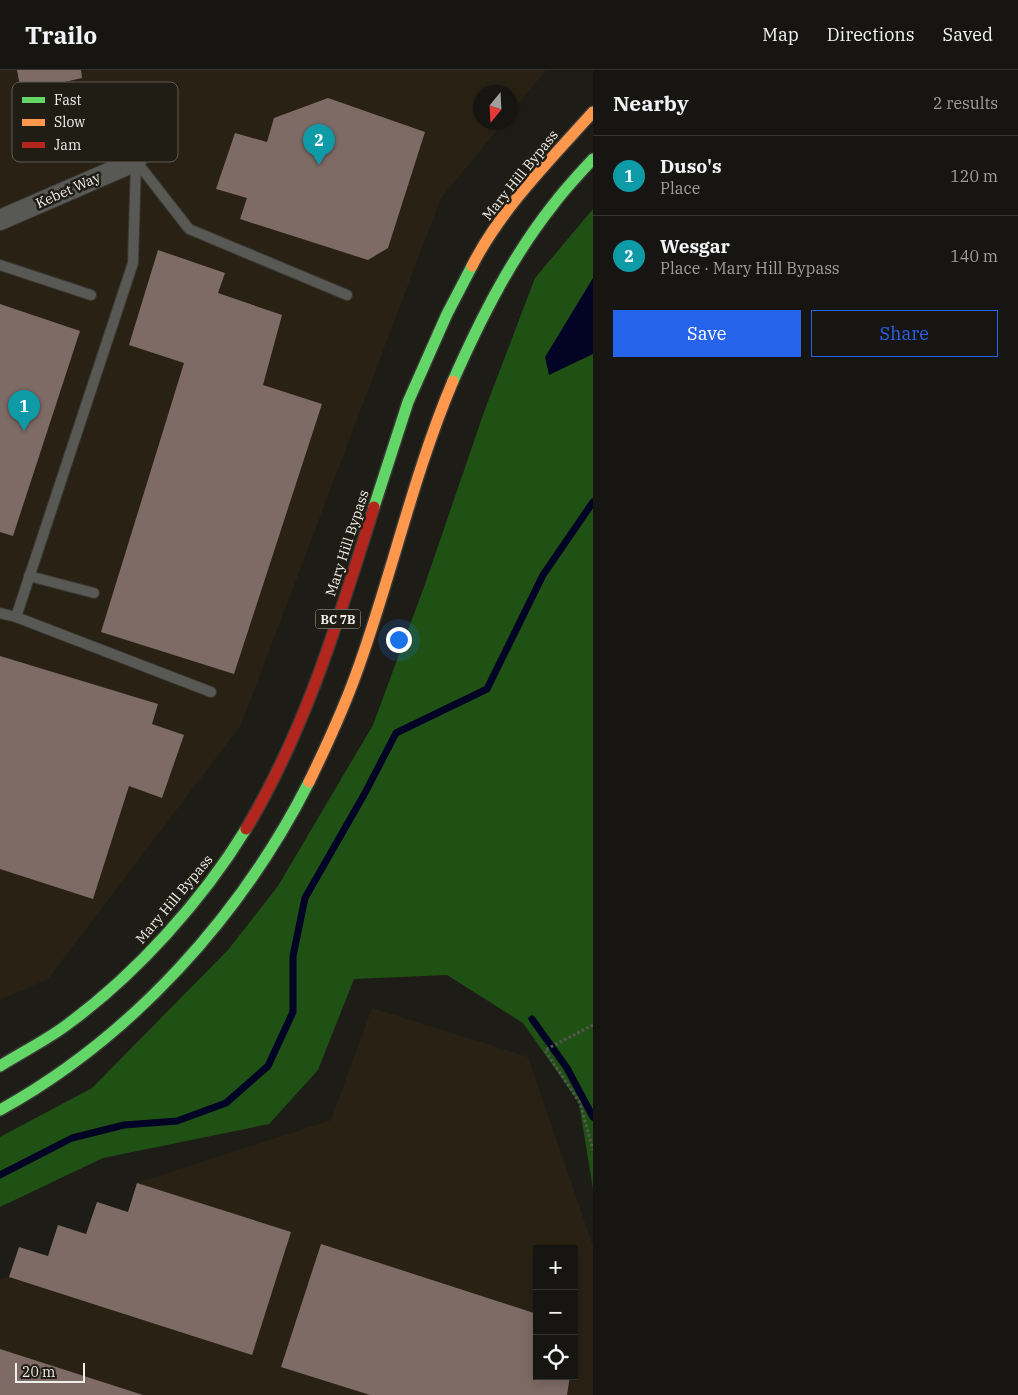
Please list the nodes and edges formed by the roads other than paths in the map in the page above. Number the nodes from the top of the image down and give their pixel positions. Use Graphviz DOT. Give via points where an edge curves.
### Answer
graph roads {
  1 [pos="593,112"];
  2 [pos="593,159"];
  3 [pos="134,162"];
  4 [pos="136,162"];
  5 [pos="137,162"];
  6 [pos="0,220"];
  7 [pos="0,265"];
  8 [pos="92,295"];
  9 [pos="347,295"];
  10 [pos="29,576"];
  11 [pos="94,593"];
  12 [pos="0,613"];
  13 [pos="16,617"];
  14 [pos="211,692"];
  15 [pos="0,1066"];
  16 [pos="0,1110"];
  1 -- 15 [label="highway, Mary Hill Bypass / BC 7B" via="528,186 482,246 447,314 408,402 328,651 301,723 262,802 233,850 162,940 125,977 67,1025"];
  2 -- 16 [label="highway, BC 7B" via="542,220 511,266 472,336 438,420 358,666 329,742 258,872 181,967 145,1003 79,1058 23,1098"];
  3 -- 6 [label="street, Kebet Way"];
  4 -- 10 [label="lane" via="133,263"];
  5 -- 9 [label="lane" via="189,229"];
  7 -- 8 [label="lane"];
  10 -- 11 [label="lane"];
  10 -- 13 [label="lane"];
  12 -- 13 [label="lane"];
  13 -- 14 [label="lane"];
}
